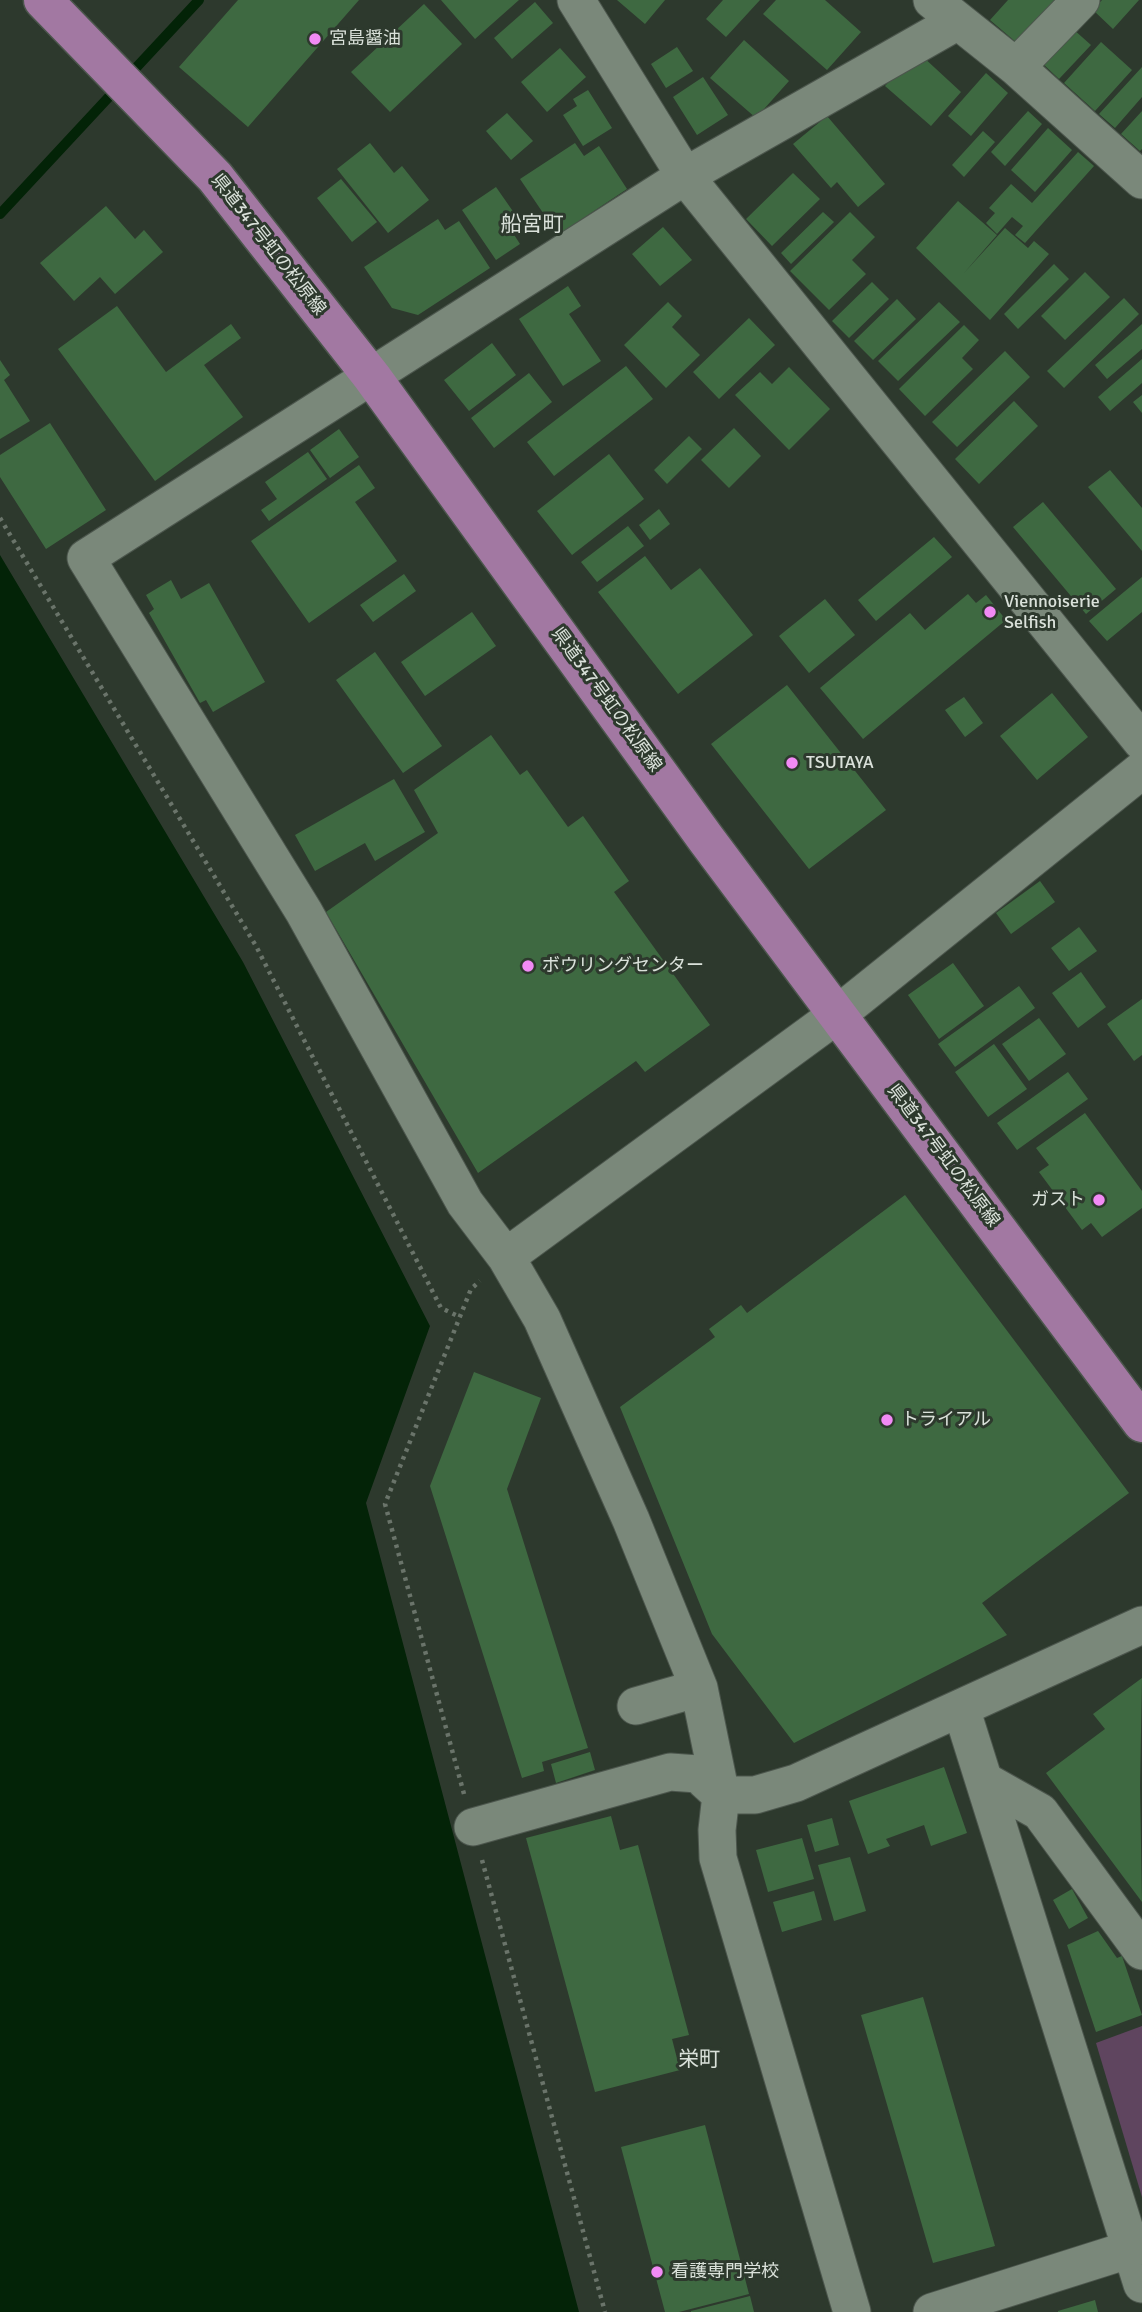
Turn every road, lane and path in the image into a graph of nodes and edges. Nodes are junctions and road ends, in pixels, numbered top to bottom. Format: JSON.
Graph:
{"nodes":[{"id":1,"x":43,"y":0,"type":"edge"},
{"id":2,"x":576,"y":0,"type":"edge"},
{"id":3,"x":1081,"y":0,"type":"edge"},
{"id":4,"x":945,"y":11,"type":"edge"},
{"id":5,"x":1016,"y":67,"type":"junction"},
{"id":6,"x":685,"y":176,"type":"junction"},
{"id":7,"x":1142,"y":180,"type":"edge"},
{"id":8,"x":372,"y":377,"type":"junction"},
{"id":9,"x":0,"y":518,"type":"edge"},
{"id":10,"x":1142,"y":742,"type":"edge"},
{"id":11,"x":1142,"y":770,"type":"edge"},
{"id":12,"x":838,"y":1013,"type":"junction"},
{"id":13,"x":506,"y":1257,"type":"junction"},
{"id":14,"x":460,"y":1317,"type":"junction"},
{"id":15,"x":1142,"y":1423,"type":"edge"},
{"id":16,"x":1142,"y":1625,"type":"edge"},
{"id":17,"x":699,"y":1688,"type":"junction"},
{"id":18,"x":636,"y":1706,"type":"dead end"},
{"id":19,"x":961,"y":1707,"type":"junction"},
{"id":20,"x":985,"y":1781,"type":"junction"},
{"id":21,"x":721,"y":1795,"type":"junction"},
{"id":22,"x":474,"y":1828,"type":"junction"},
{"id":23,"x":1142,"y":1951,"type":"edge"},
{"id":24,"x":1137,"y":2246,"type":"edge"},
{"id":25,"x":1142,"y":2284,"type":"edge"},
{"id":26,"x":1002,"y":2302,"type":"edge"},
{"id":27,"x":605,"y":2312,"type":"edge"},
{"id":28,"x":852,"y":2312,"type":"edge"},
{"id":29,"x":932,"y":2312,"type":"edge"}],
"edges":[{"from":1,"to":8,"type":"main road","name":"県道347号虹の松原線"},
{"from":2,"to":6,"type":"street"},
{"from":3,"to":5,"type":"street"},
{"from":4,"to":5,"type":"street"},
{"from":4,"to":6,"type":"street"},
{"from":5,"to":7,"type":"street"},
{"from":6,"to":8,"type":"street"},
{"from":6,"to":10,"type":"street"},
{"from":8,"to":12,"type":"main road","name":"県道347号虹の松原線"},
{"from":8,"to":13,"type":"street"},
{"from":9,"to":14,"type":"path"},
{"from":11,"to":12,"type":"street"},
{"from":12,"to":13,"type":"street"},
{"from":12,"to":15,"type":"main road","name":"県道347号虹の松原線"},
{"from":13,"to":14,"type":"path"},
{"from":13,"to":17,"type":"street"},
{"from":14,"to":22,"type":"path"},
{"from":16,"to":19,"type":"street"},
{"from":17,"to":18,"type":"street"},
{"from":17,"to":21,"type":"street"},
{"from":19,"to":20,"type":"street"},
{"from":19,"to":21,"type":"street"},
{"from":20,"to":23,"type":"street"},
{"from":20,"to":24,"type":"street"},
{"from":21,"to":22,"type":"street"},
{"from":21,"to":28,"type":"street"},
{"from":22,"to":27,"type":"path"},
{"from":24,"to":25,"type":"street"},
{"from":24,"to":26,"type":"street"},
{"from":26,"to":29,"type":"street"}]}
